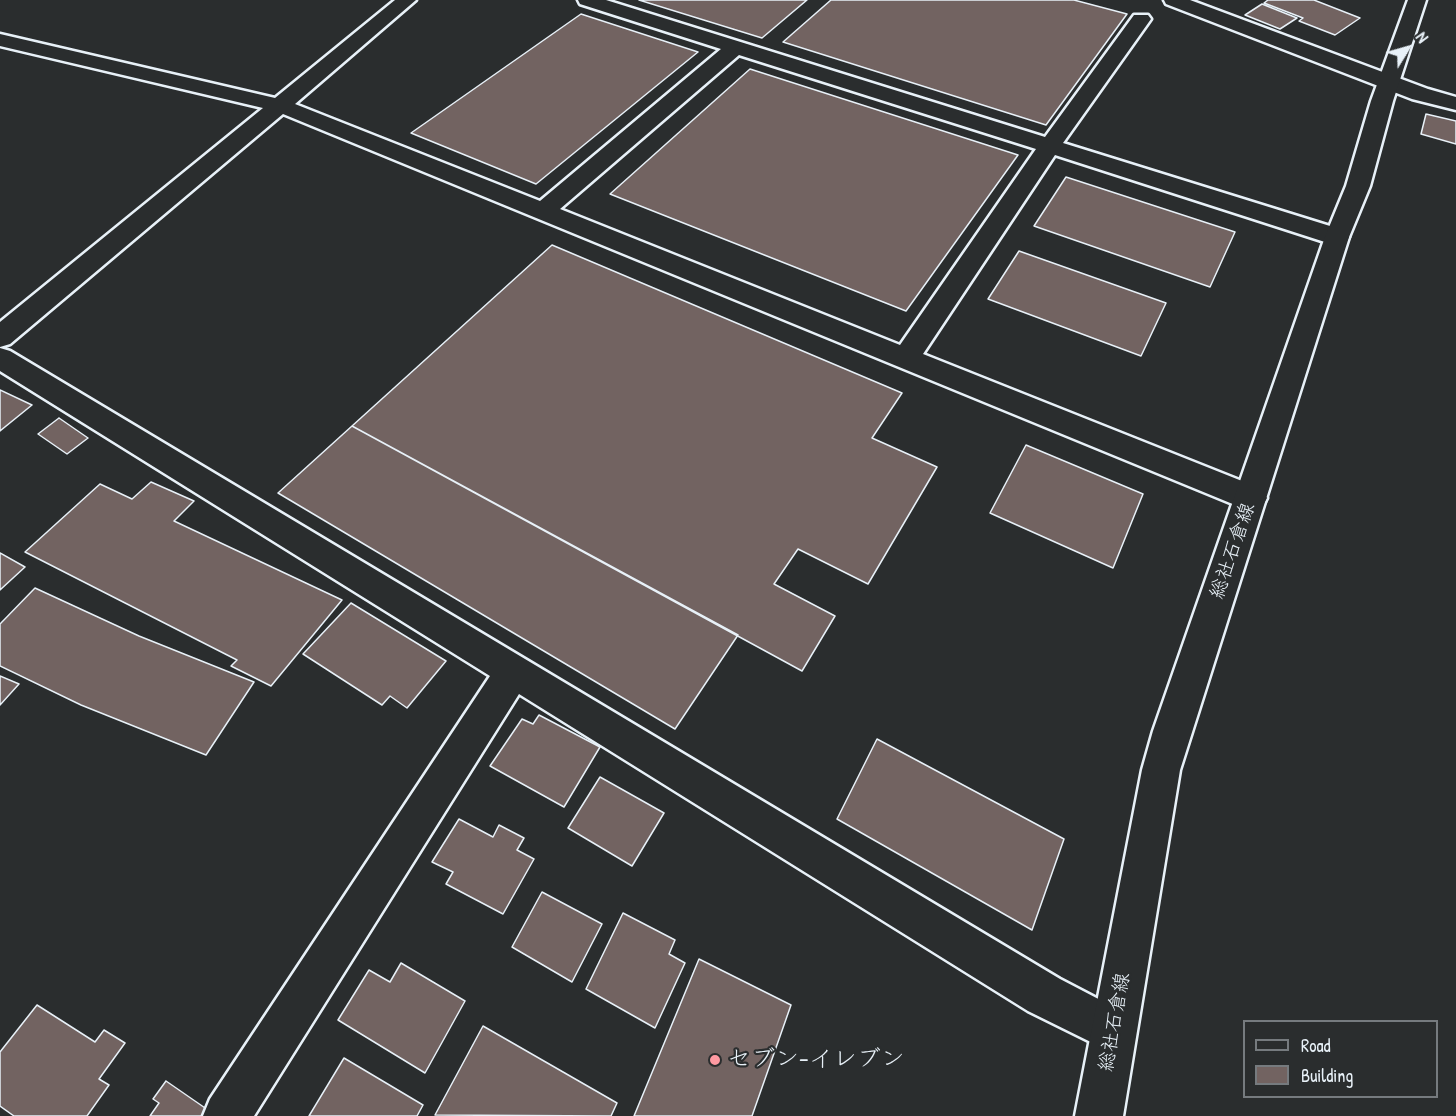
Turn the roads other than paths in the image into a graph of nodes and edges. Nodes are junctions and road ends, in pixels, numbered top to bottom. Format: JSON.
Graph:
{"nodes":[{"id":1,"x":407,"y":0,"type":"edge"},
{"id":2,"x":587,"y":0,"type":"edge"},
{"id":3,"x":1173,"y":0,"type":"edge"},
{"id":4,"x":1416,"y":0,"type":"edge"},
{"id":5,"x":1141,"y":19,"type":"dead end"},
{"id":6,"x":0,"y":40,"type":"edge"},
{"id":7,"x":736,"y":47,"type":"junction"},
{"id":8,"x":1388,"y":82,"type":"junction"},
{"id":9,"x":1456,"y":104,"type":"edge"},
{"id":10,"x":279,"y":105,"type":"junction"},
{"id":11,"x":1050,"y":146,"type":"junction"},
{"id":12,"x":543,"y":211,"type":"junction"},
{"id":13,"x":1337,"y":237,"type":"junction"},
{"id":14,"x":0,"y":338,"type":"edge"},
{"id":15,"x":0,"y":358,"type":"edge"},
{"id":16,"x":906,"y":358,"type":"junction"},
{"id":17,"x":1251,"y":498,"type":"junction"},
{"id":18,"x":514,"y":671,"type":"junction"},
{"id":19,"x":1113,"y":1031,"type":"junction"},
{"id":20,"x":227,"y":1116,"type":"edge"},
{"id":21,"x":1099,"y":1116,"type":"edge"}],
"edges":[{"from":1,"to":10,"type":"street"},
{"from":2,"to":7,"type":"street"},
{"from":3,"to":8,"type":"street"},
{"from":4,"to":8,"type":"street","name":"総社石倉線"},
{"from":5,"to":11,"type":"street"},
{"from":6,"to":10,"type":"street"},
{"from":7,"to":11,"type":"street"},
{"from":7,"to":12,"type":"street"},
{"from":8,"to":9,"type":"street"},
{"from":8,"to":13,"type":"street","name":"総社石倉線"},
{"from":10,"to":12,"type":"street"},
{"from":10,"to":14,"type":"street"},
{"from":11,"to":13,"type":"street"},
{"from":11,"to":16,"type":"street"},
{"from":12,"to":16,"type":"street"},
{"from":13,"to":17,"type":"street","name":"総社石倉線"},
{"from":15,"to":18,"type":"street"},
{"from":16,"to":17,"type":"street"},
{"from":17,"to":19,"type":"street","name":"総社石倉線"},
{"from":18,"to":19,"type":"street"},
{"from":18,"to":20,"type":"street"},
{"from":19,"to":21,"type":"street","name":"総社石倉線"}]}
